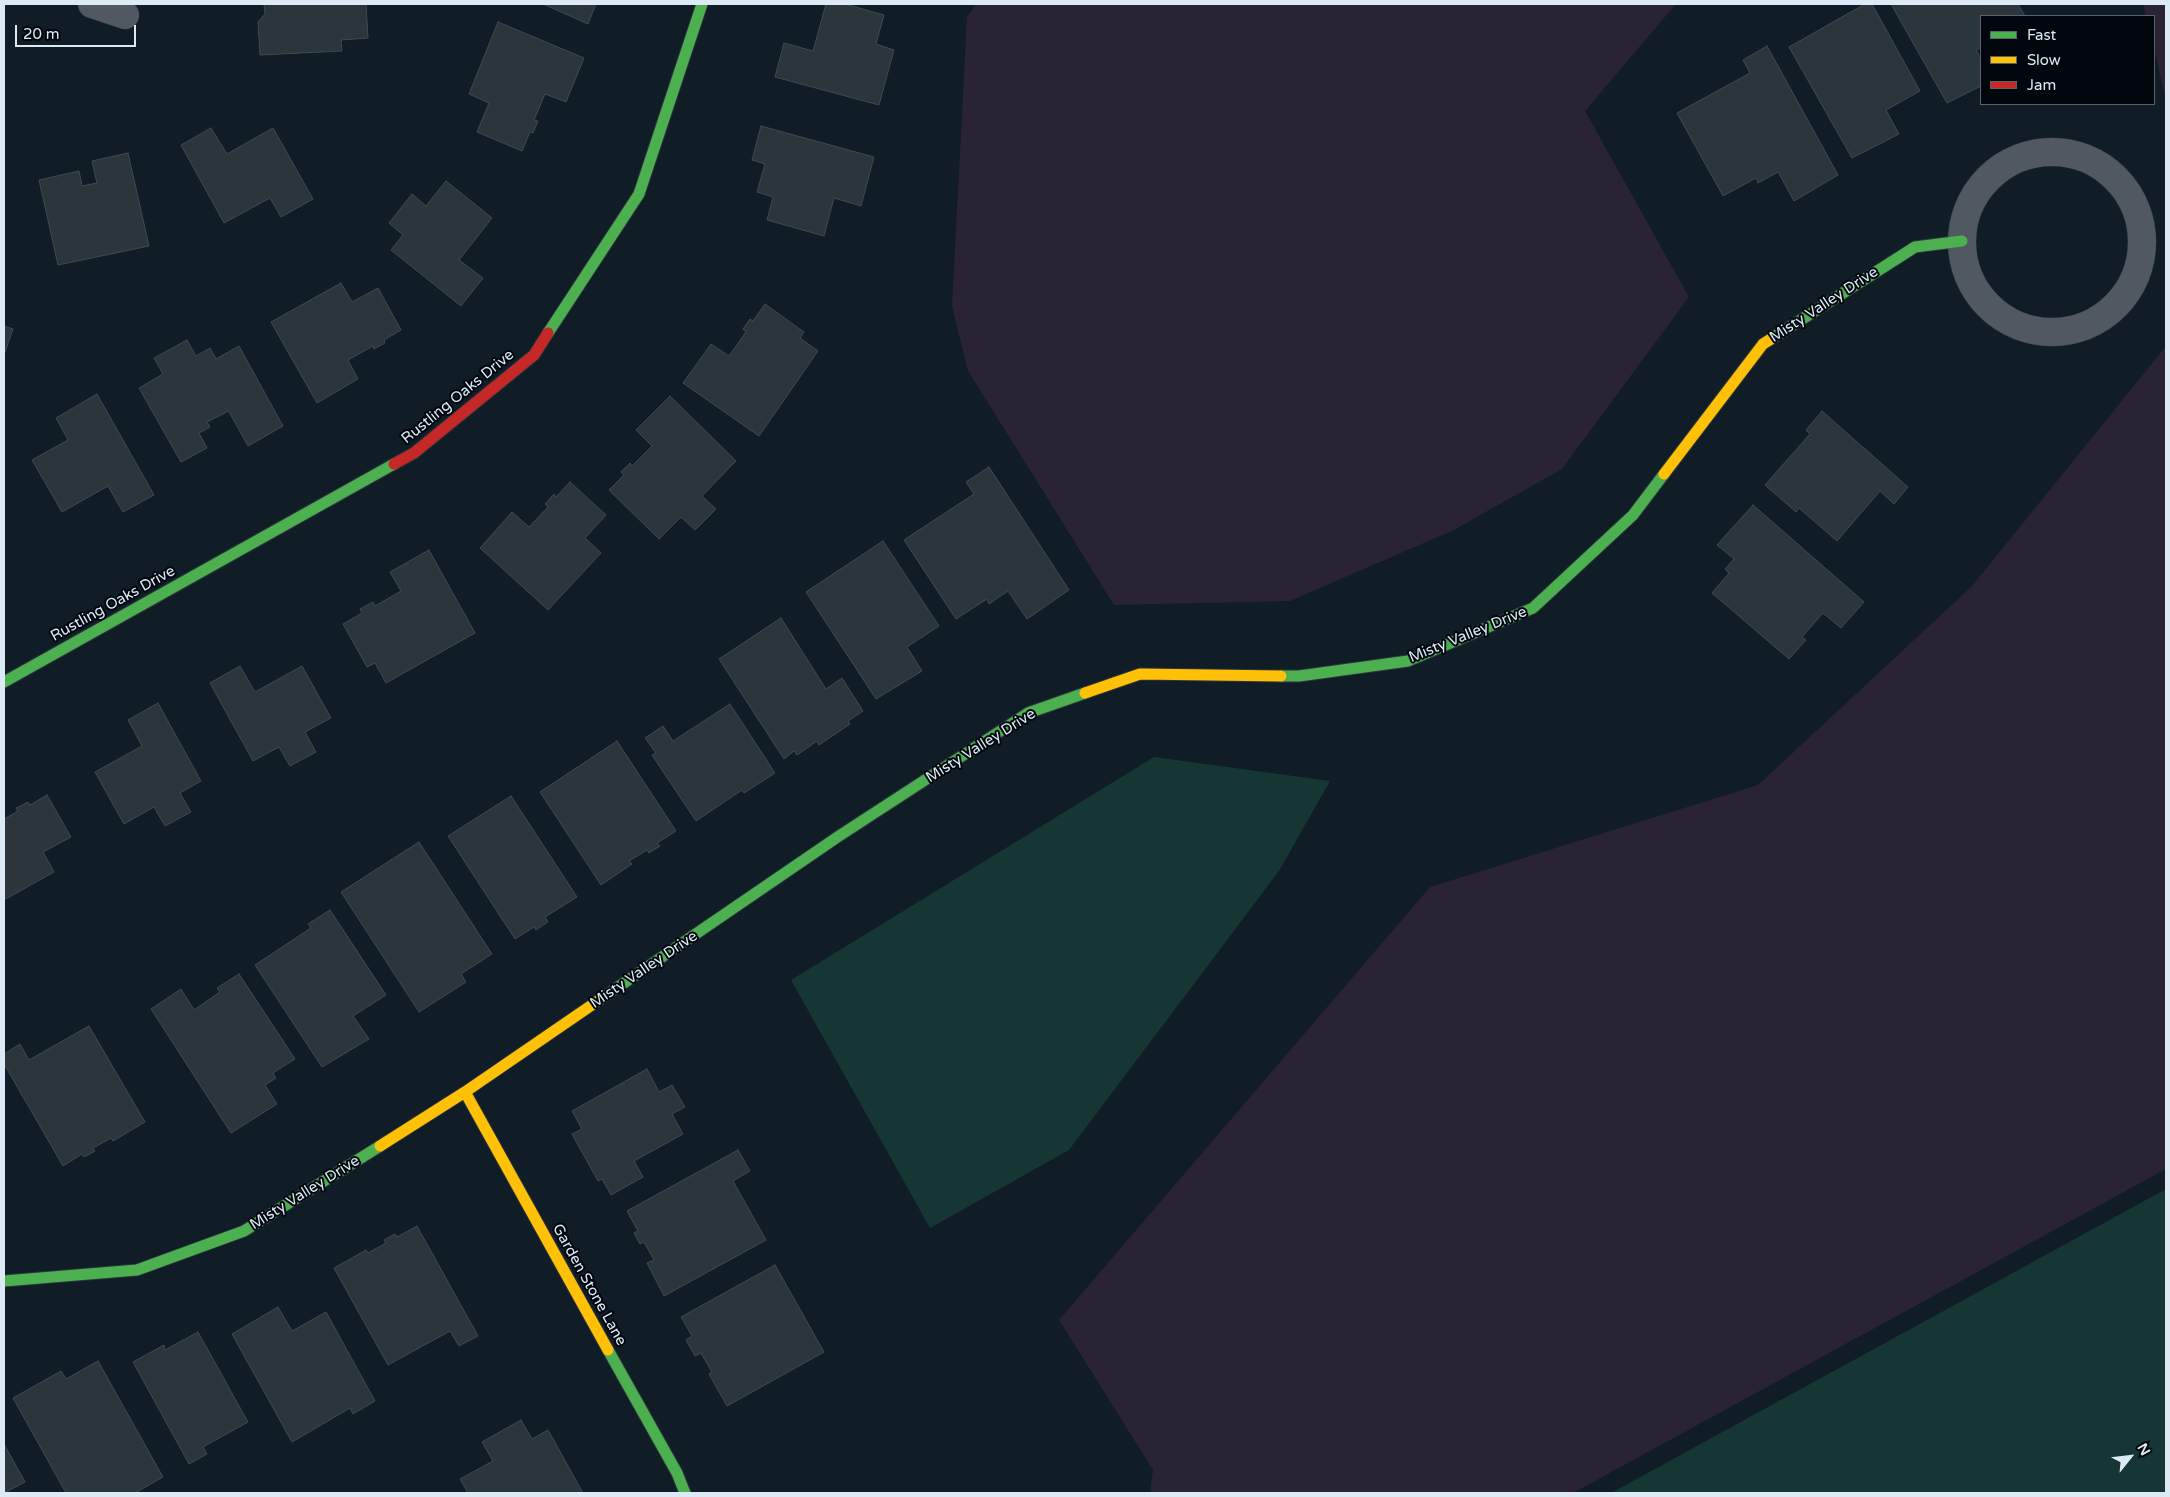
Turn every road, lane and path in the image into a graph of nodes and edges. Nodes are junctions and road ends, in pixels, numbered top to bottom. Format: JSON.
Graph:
{"nodes":[{"id":1,"x":92,"y":4,"type":"edge"},
{"id":2,"x":702,"y":4,"type":"edge"},
{"id":3,"x":125,"y":15,"type":"dead end"},
{"id":4,"x":1962,"y":241,"type":"junction"},
{"id":5,"x":4,"y":682,"type":"edge"},
{"id":6,"x":465,"y":1092,"type":"junction"},
{"id":7,"x":4,"y":1281,"type":"edge"},
{"id":8,"x":685,"y":1493,"type":"edge"}],
"edges":[{"from":1,"to":3,"type":"street"},
{"from":2,"to":5,"type":"street","name":"Rustling Oaks Drive"},
{"from":4,"to":4,"type":"street"},
{"from":4,"to":6,"type":"street","name":"Misty Valley Drive"},
{"from":6,"to":7,"type":"street","name":"Misty Valley Drive"},
{"from":6,"to":8,"type":"street","name":"Garden Stone Lane"}]}
